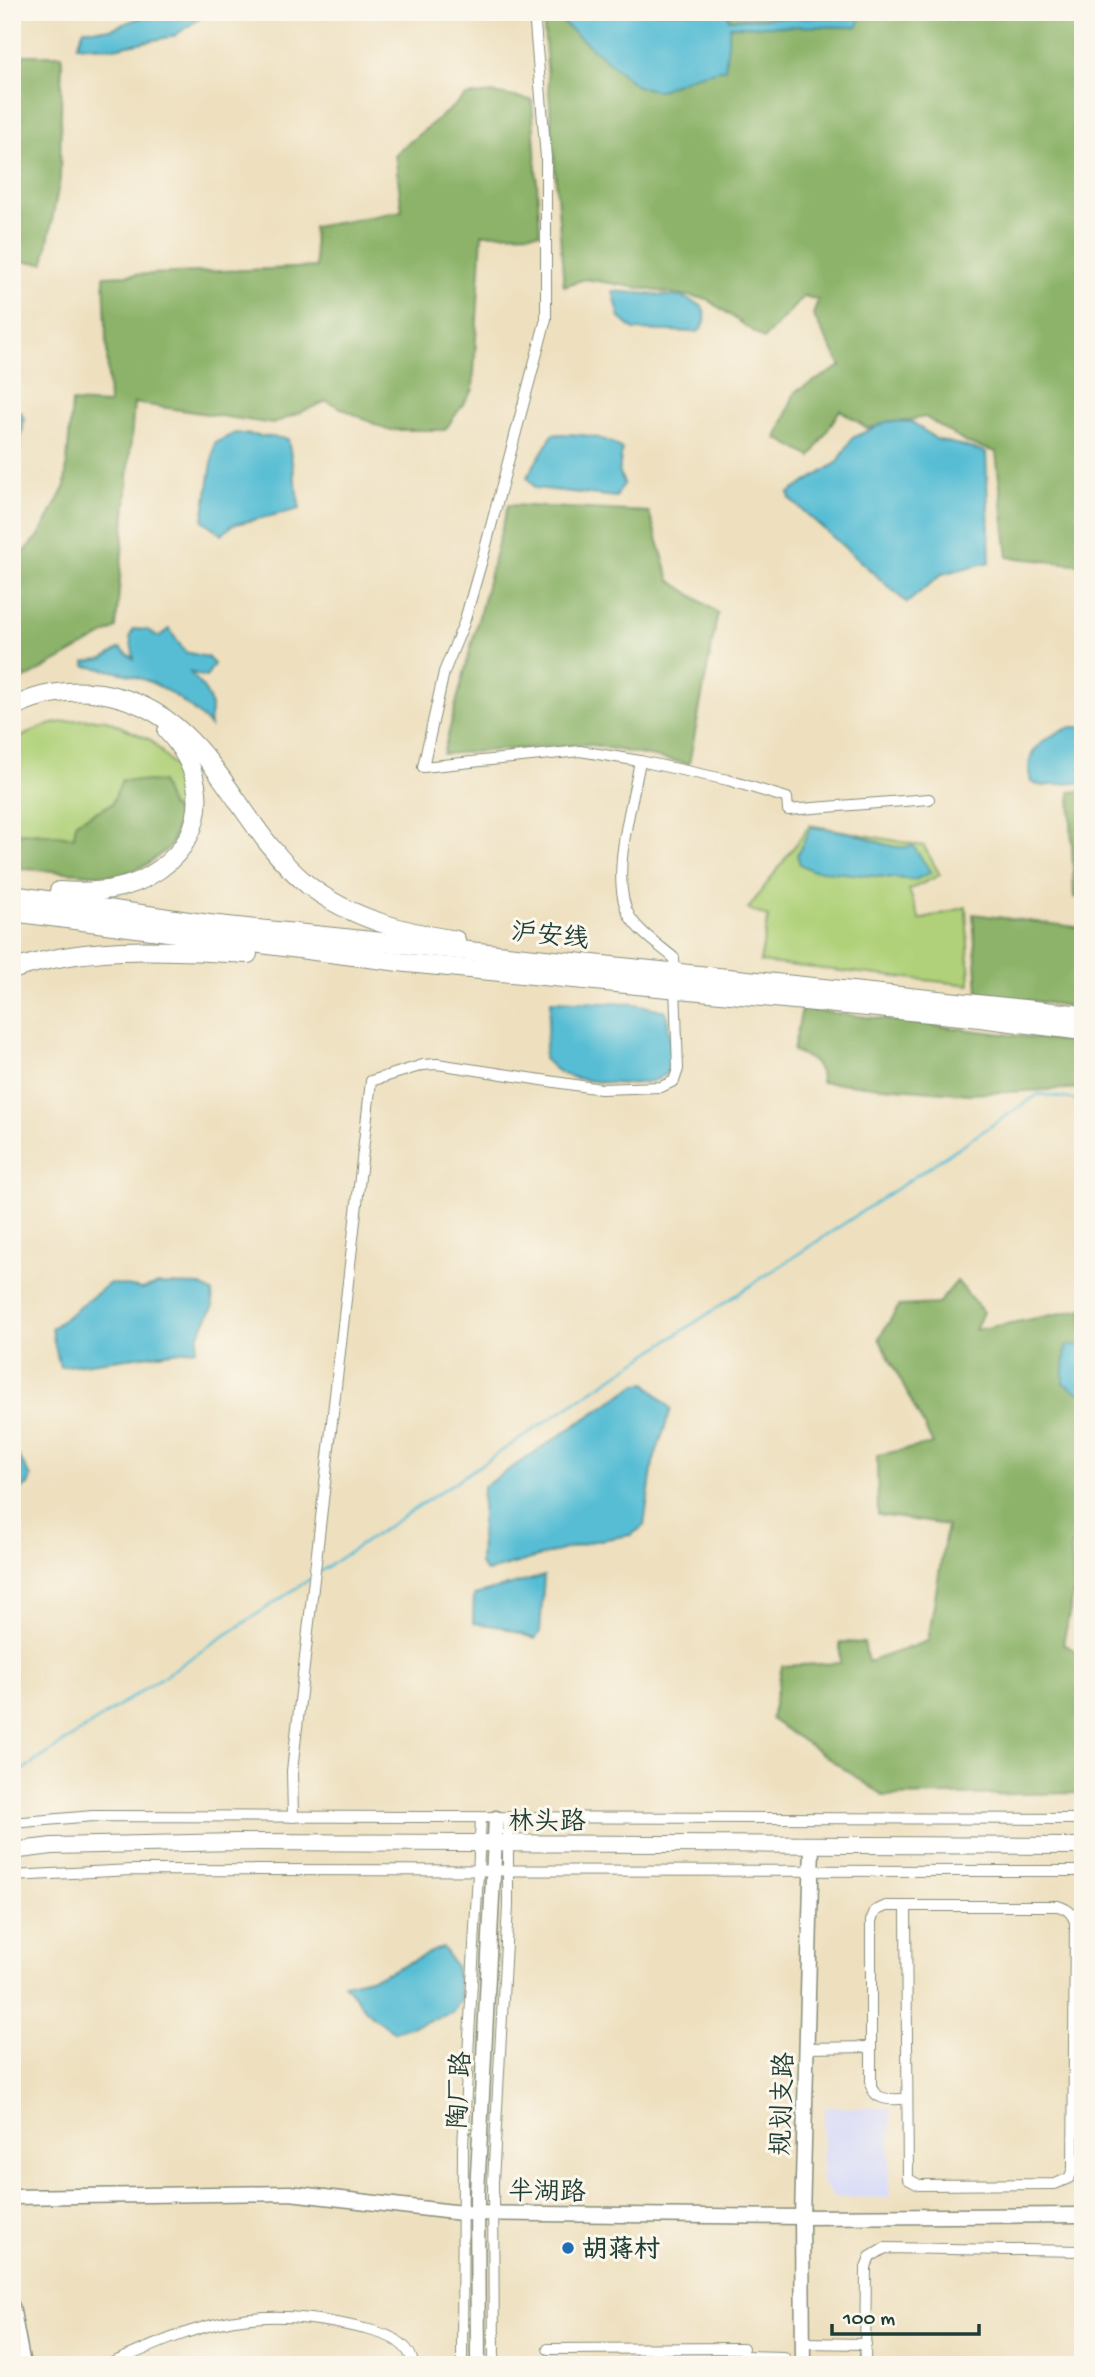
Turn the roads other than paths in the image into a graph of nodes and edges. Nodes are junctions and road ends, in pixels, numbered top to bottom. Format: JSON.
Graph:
{"nodes":[{"id":1,"x":534,"y":12,"type":"edge"},
{"id":2,"x":12,"y":708,"type":"edge"},
{"id":3,"x":12,"y":720,"type":"edge"},
{"id":4,"x":640,"y":761,"type":"junction"},
{"id":5,"x":929,"y":799,"type":"dead end"},
{"id":6,"x":12,"y":888,"type":"edge"},
{"id":7,"x":12,"y":895,"type":"edge"},
{"id":8,"x":12,"y":912,"type":"edge"},
{"id":9,"x":407,"y":963,"type":"junction"},
{"id":10,"x":625,"y":968,"type":"junction"},
{"id":11,"x":12,"y":970,"type":"edge"},
{"id":12,"x":675,"y":981,"type":"junction"},
{"id":13,"x":1083,"y":1014,"type":"edge"},
{"id":14,"x":1083,"y":1031,"type":"edge"},
{"id":15,"x":293,"y":1817,"type":"junction"},
{"id":16,"x":495,"y":1818,"type":"junction"},
{"id":17,"x":1083,"y":1819,"type":"edge"},
{"id":18,"x":12,"y":1824,"type":"edge"},
{"id":19,"x":494,"y":1844,"type":"junction"},
{"id":20,"x":812,"y":1845,"type":"junction"},
{"id":21,"x":1083,"y":1846,"type":"edge"},
{"id":22,"x":12,"y":1851,"type":"edge"},
{"id":23,"x":493,"y":1870,"type":"junction"},
{"id":24,"x":811,"y":1871,"type":"junction"},
{"id":25,"x":1083,"y":1871,"type":"edge"},
{"id":26,"x":12,"y":1876,"type":"edge"},
{"id":27,"x":906,"y":1906,"type":"junction"},
{"id":28,"x":807,"y":2048,"type":"junction"},
{"id":29,"x":871,"y":2048,"type":"junction"},
{"id":30,"x":1079,"y":2061,"type":"edge"},
{"id":31,"x":906,"y":2099,"type":"junction"},
{"id":32,"x":12,"y":2197,"type":"edge"},
{"id":33,"x":470,"y":2213,"type":"junction"},
{"id":34,"x":493,"y":2214,"type":"junction"},
{"id":35,"x":1083,"y":2215,"type":"edge"},
{"id":36,"x":802,"y":2217,"type":"junction"},
{"id":37,"x":1083,"y":2251,"type":"edge"},
{"id":38,"x":12,"y":2306,"type":"edge"},
{"id":39,"x":803,"y":2343,"type":"junction"},
{"id":40,"x":866,"y":2344,"type":"junction"},
{"id":41,"x":548,"y":2349,"type":"dead end"},
{"id":42,"x":784,"y":2357,"type":"dead end"},
{"id":43,"x":548,"y":2364,"type":"edge"},
{"id":44,"x":23,"y":2365,"type":"edge"},
{"id":45,"x":108,"y":2365,"type":"edge"},
{"id":46,"x":413,"y":2365,"type":"edge"},
{"id":47,"x":462,"y":2365,"type":"edge"},
{"id":48,"x":471,"y":2365,"type":"edge"},
{"id":49,"x":478,"y":2365,"type":"edge"},
{"id":50,"x":494,"y":2365,"type":"edge"},
{"id":51,"x":803,"y":2365,"type":"edge"},
{"id":52,"x":865,"y":2365,"type":"edge"}],
"edges":[{"from":1,"to":4,"type":"street"},
{"from":2,"to":10,"type":"highway"},
{"from":3,"to":6,"type":"highway"},
{"from":4,"to":5,"type":"street"},
{"from":4,"to":12,"type":"street"},
{"from":7,"to":10,"type":"highway","name":"沪安线"},
{"from":8,"to":9,"type":"highway","name":"沪安线"},
{"from":9,"to":11,"type":"highway"},
{"from":9,"to":12,"type":"highway","name":"沪安线"},
{"from":10,"to":12,"type":"highway","name":"沪安线"},
{"from":12,"to":13,"type":"highway","name":"沪安线"},
{"from":12,"to":14,"type":"highway","name":"沪安线"},
{"from":12,"to":15,"type":"street"},
{"from":15,"to":16,"type":"street"},
{"from":15,"to":18,"type":"street"},
{"from":16,"to":17,"type":"street"},
{"from":16,"to":19,"type":"street","name":"陶厂路"},
{"from":19,"to":20,"type":"main road","name":"林头路"},
{"from":19,"to":22,"type":"main road","name":"林头路"},
{"from":19,"to":23,"type":"street","name":"陶厂路"},
{"from":20,"to":21,"type":"main road","name":"林头路"},
{"from":20,"to":24,"type":"street","name":"规划支路"},
{"from":23,"to":24,"type":"street"},
{"from":23,"to":26,"type":"street"},
{"from":23,"to":33,"type":"street","name":"陶厂路"},
{"from":23,"to":34,"type":"street"},
{"from":24,"to":25,"type":"street"},
{"from":24,"to":28,"type":"street","name":"规划支路"},
{"from":27,"to":29,"type":"street"},
{"from":27,"to":30,"type":"street"},
{"from":27,"to":31,"type":"street"},
{"from":28,"to":29,"type":"street"},
{"from":28,"to":36,"type":"street","name":"规划支路"},
{"from":29,"to":31,"type":"street"},
{"from":30,"to":31,"type":"street"},
{"from":32,"to":33,"type":"street","name":"半湖路"},
{"from":33,"to":34,"type":"street","name":"半湖路"},
{"from":33,"to":47,"type":"street"},
{"from":33,"to":49,"type":"street","name":"陶厂路"},
{"from":34,"to":36,"type":"street","name":"半湖路"},
{"from":34,"to":50,"type":"street"},
{"from":35,"to":36,"type":"street","name":"半湖路"},
{"from":36,"to":39,"type":"street","name":"规划支路"},
{"from":37,"to":40,"type":"street"},
{"from":38,"to":44,"type":"street"},
{"from":39,"to":40,"type":"street"},
{"from":39,"to":51,"type":"street","name":"规划支路"},
{"from":40,"to":52,"type":"street"},
{"from":41,"to":42,"type":"street"},
{"from":43,"to":49,"type":"street"},
{"from":45,"to":46,"type":"street"},
{"from":48,"to":49,"type":"street"}]}
